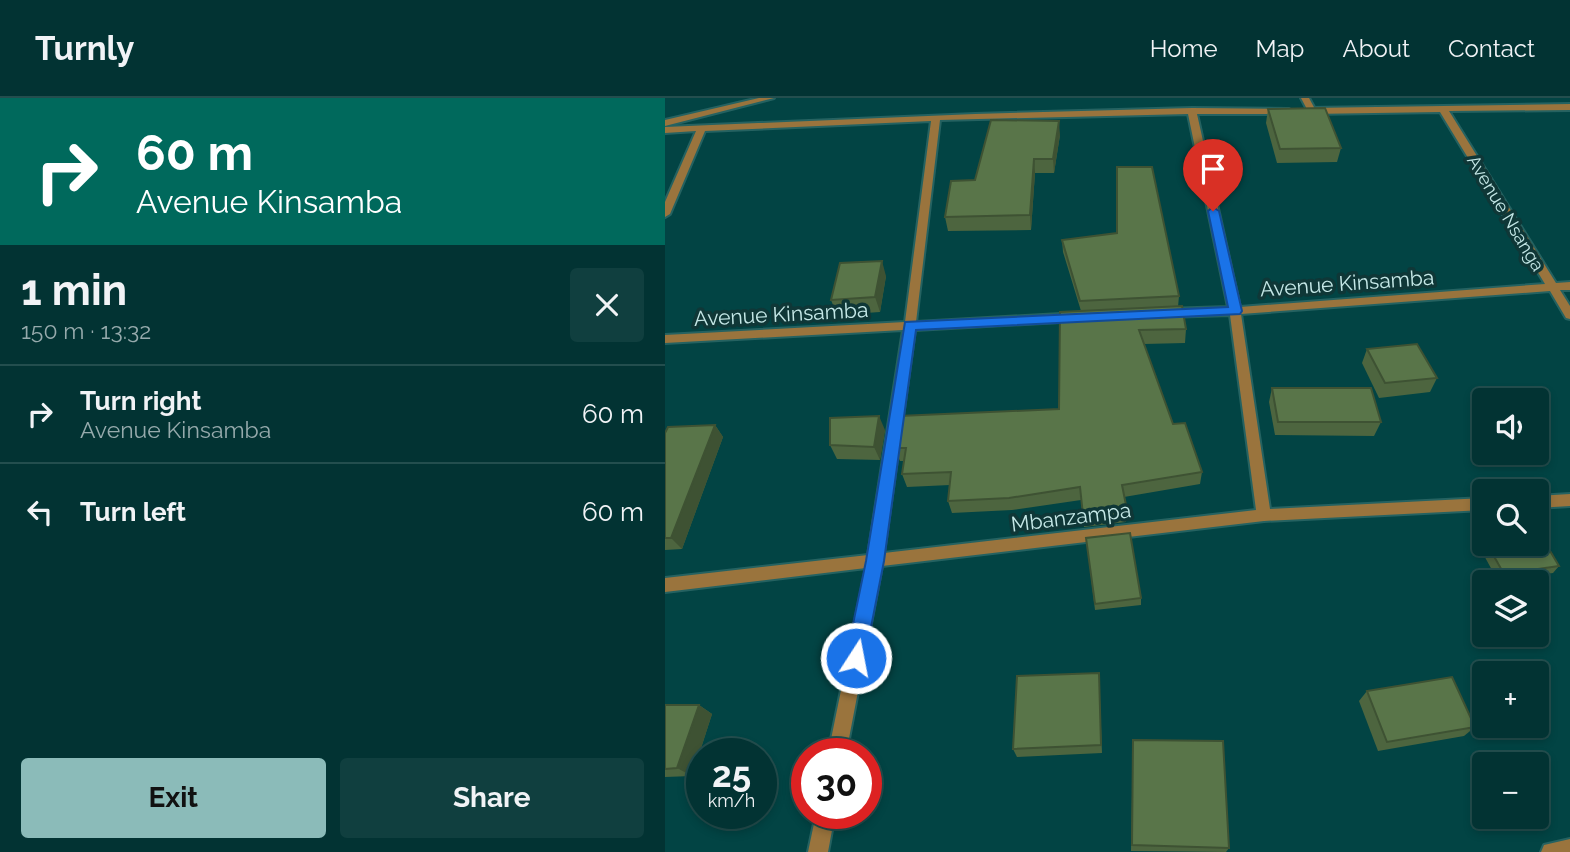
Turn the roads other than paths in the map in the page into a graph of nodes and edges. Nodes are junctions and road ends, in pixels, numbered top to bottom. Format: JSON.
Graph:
{"nodes":[{"id":1,"x":770,"y":98,"type":"edge"},
{"id":2,"x":1305,"y":98,"type":"edge"},
{"id":3,"x":1570,"y":107,"type":"edge"},
{"id":4,"x":1443,"y":110,"type":"junction"},
{"id":5,"x":1192,"y":111,"type":"junction"},
{"id":6,"x":1312,"y":111,"type":"junction"},
{"id":7,"x":936,"y":118,"type":"junction"},
{"id":8,"x":665,"y":123,"type":"edge"},
{"id":9,"x":702,"y":128,"type":"junction"},
{"id":10,"x":665,"y":130,"type":"edge"},
{"id":11,"x":665,"y":215,"type":"edge"},
{"id":12,"x":1551,"y":286,"type":"junction"},
{"id":13,"x":1570,"y":286,"type":"edge"},
{"id":14,"x":1235,"y":311,"type":"junction"},
{"id":15,"x":1156,"y":313,"type":"edge"},
{"id":16,"x":1570,"y":315,"type":"edge"},
{"id":17,"x":1090,"y":316,"type":"edge"},
{"id":18,"x":910,"y":326,"type":"junction"},
{"id":19,"x":665,"y":340,"type":"edge"},
{"id":20,"x":1570,"y":500,"type":"edge"},
{"id":21,"x":1549,"y":501,"type":"edge"},
{"id":22,"x":1472,"y":505,"type":"edge"},
{"id":23,"x":1264,"y":515,"type":"junction"},
{"id":24,"x":875,"y":561,"type":"junction"},
{"id":25,"x":665,"y":585,"type":"edge"},
{"id":26,"x":840,"y":738,"type":"edge"},
{"id":27,"x":822,"y":829,"type":"edge"},
{"id":28,"x":1570,"y":849,"type":"edge"},
{"id":29,"x":818,"y":852,"type":"edge"},
{"id":30,"x":1551,"y":852,"type":"edge"}],
"edges":[{"from":1,"to":8,"type":"street"},
{"from":2,"to":6,"type":"street"},
{"from":3,"to":4,"type":"street"},
{"from":4,"to":6,"type":"street"},
{"from":4,"to":12,"type":"street","name":"Avenue Nsanga"},
{"from":5,"to":6,"type":"street"},
{"from":5,"to":7,"type":"street"},
{"from":5,"to":14,"type":"street"},
{"from":7,"to":9,"type":"street"},
{"from":7,"to":18,"type":"street"},
{"from":9,"to":10,"type":"street"},
{"from":9,"to":11,"type":"street"},
{"from":12,"to":13,"type":"street","name":"Avenue Kinsamba"},
{"from":12,"to":14,"type":"street","name":"Avenue Kinsamba"},
{"from":12,"to":16,"type":"street","name":"Avenue Nsanga"},
{"from":14,"to":15,"type":"street","name":"Avenue Kinsamba"},
{"from":14,"to":23,"type":"street"},
{"from":17,"to":18,"type":"street","name":"Avenue Kinsamba"},
{"from":18,"to":19,"type":"street","name":"Avenue Kinsamba"},
{"from":18,"to":24,"type":"street"},
{"from":20,"to":21,"type":"street"},
{"from":22,"to":23,"type":"street","name":"Mbanzampa"},
{"from":23,"to":24,"type":"street","name":"Mbanzampa"},
{"from":24,"to":25,"type":"street","name":"Mbanzampa"},
{"from":24,"to":26,"type":"street"},
{"from":27,"to":29,"type":"street"},
{"from":28,"to":30,"type":"street"}]}
